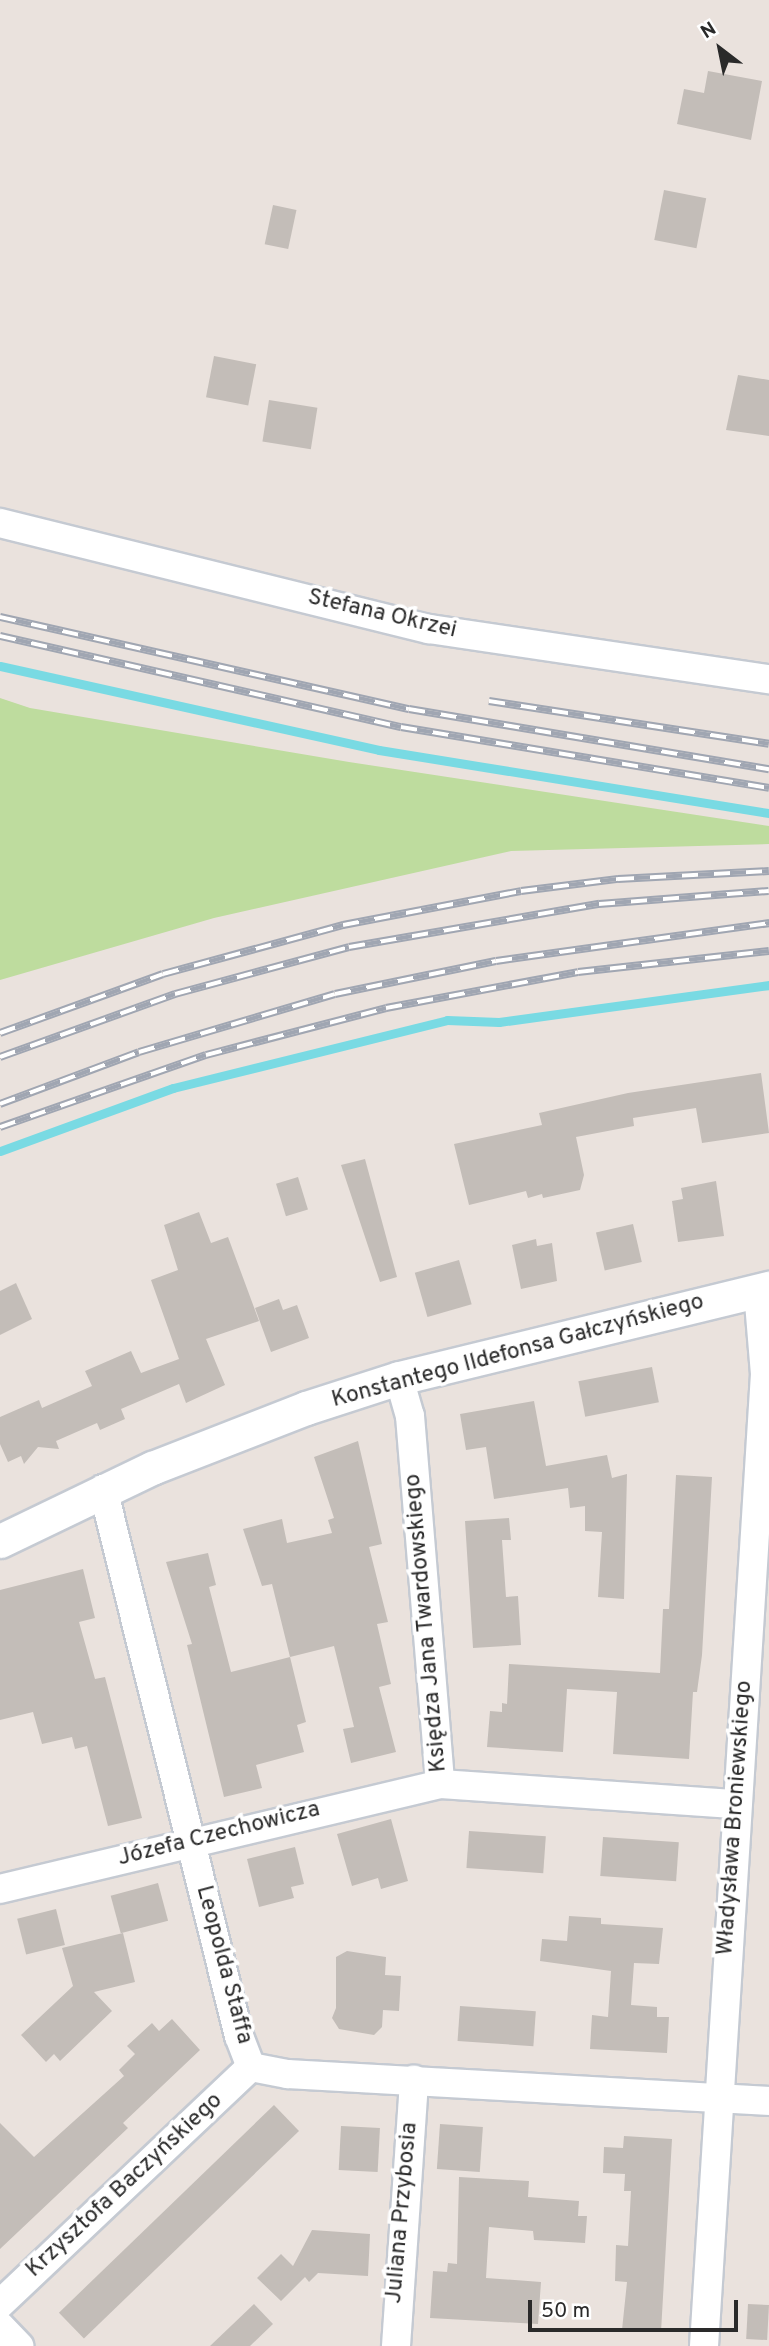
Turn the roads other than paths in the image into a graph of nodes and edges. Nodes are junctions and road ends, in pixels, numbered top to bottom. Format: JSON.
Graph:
{"nodes":[{"id":1,"x":0,"y":523,"type":"edge"},
{"id":2,"x":769,"y":679,"type":"edge"},
{"id":3,"x":764,"y":1289,"type":"edge"},
{"id":4,"x":399,"y":1378,"type":"junction"},
{"id":5,"x":103,"y":1489,"type":"junction"},
{"id":6,"x":0,"y":1541,"type":"edge"},
{"id":7,"x":440,"y":1784,"type":"junction"},
{"id":8,"x":737,"y":1804,"type":"junction"},
{"id":9,"x":191,"y":1841,"type":"junction"},
{"id":10,"x":0,"y":1889,"type":"edge"},
{"id":11,"x":251,"y":2067,"type":"junction"},
{"id":12,"x":414,"y":2080,"type":"junction"},
{"id":13,"x":719,"y":2098,"type":"junction"},
{"id":14,"x":769,"y":2101,"type":"edge"},
{"id":15,"x":0,"y":2304,"type":"edge"},
{"id":16,"x":0,"y":2326,"type":"edge"},
{"id":17,"x":19,"y":2346,"type":"edge"},
{"id":18,"x":396,"y":2346,"type":"edge"},
{"id":19,"x":704,"y":2346,"type":"edge"}],
"edges":[{"from":1,"to":2,"type":"street","name":"Stefana Okrzei"},
{"from":3,"to":4,"type":"street","name":"Konstantego Ildefonsa Gałczyńskiego"},
{"from":3,"to":8,"type":"street","name":"Władysława Broniewskiego"},
{"from":4,"to":5,"type":"street","name":"Konstantego Ildefonsa Gałczyńskiego"},
{"from":4,"to":7,"type":"street","name":"Księdza Jana Twardowskiego"},
{"from":5,"to":6,"type":"street","name":"Konstantego Ildefonsa Gałczyńskiego"},
{"from":5,"to":9,"type":"street","name":"Leopolda Staffa"},
{"from":7,"to":8,"type":"street","name":"Księdza Jana Twardowskiego"},
{"from":7,"to":9,"type":"street","name":"Józefa Czechowicza"},
{"from":8,"to":13,"type":"street","name":"Władysława Broniewskiego"},
{"from":9,"to":10,"type":"street","name":"Józefa Czechowicza"},
{"from":9,"to":11,"type":"street","name":"Leopolda Staffa"},
{"from":11,"to":12,"type":"street","name":"Leopolda Staffa"},
{"from":11,"to":15,"type":"street","name":"Krzysztofa Baczyńskiego"},
{"from":12,"to":13,"type":"street","name":"Leopolda Staffa"},
{"from":12,"to":18,"type":"street","name":"Juliana Przybosia"},
{"from":13,"to":14,"type":"street","name":"Leopolda Staffa"},
{"from":13,"to":19,"type":"street","name":"Władysława Broniewskiego"},
{"from":16,"to":17,"type":"street"}]}
